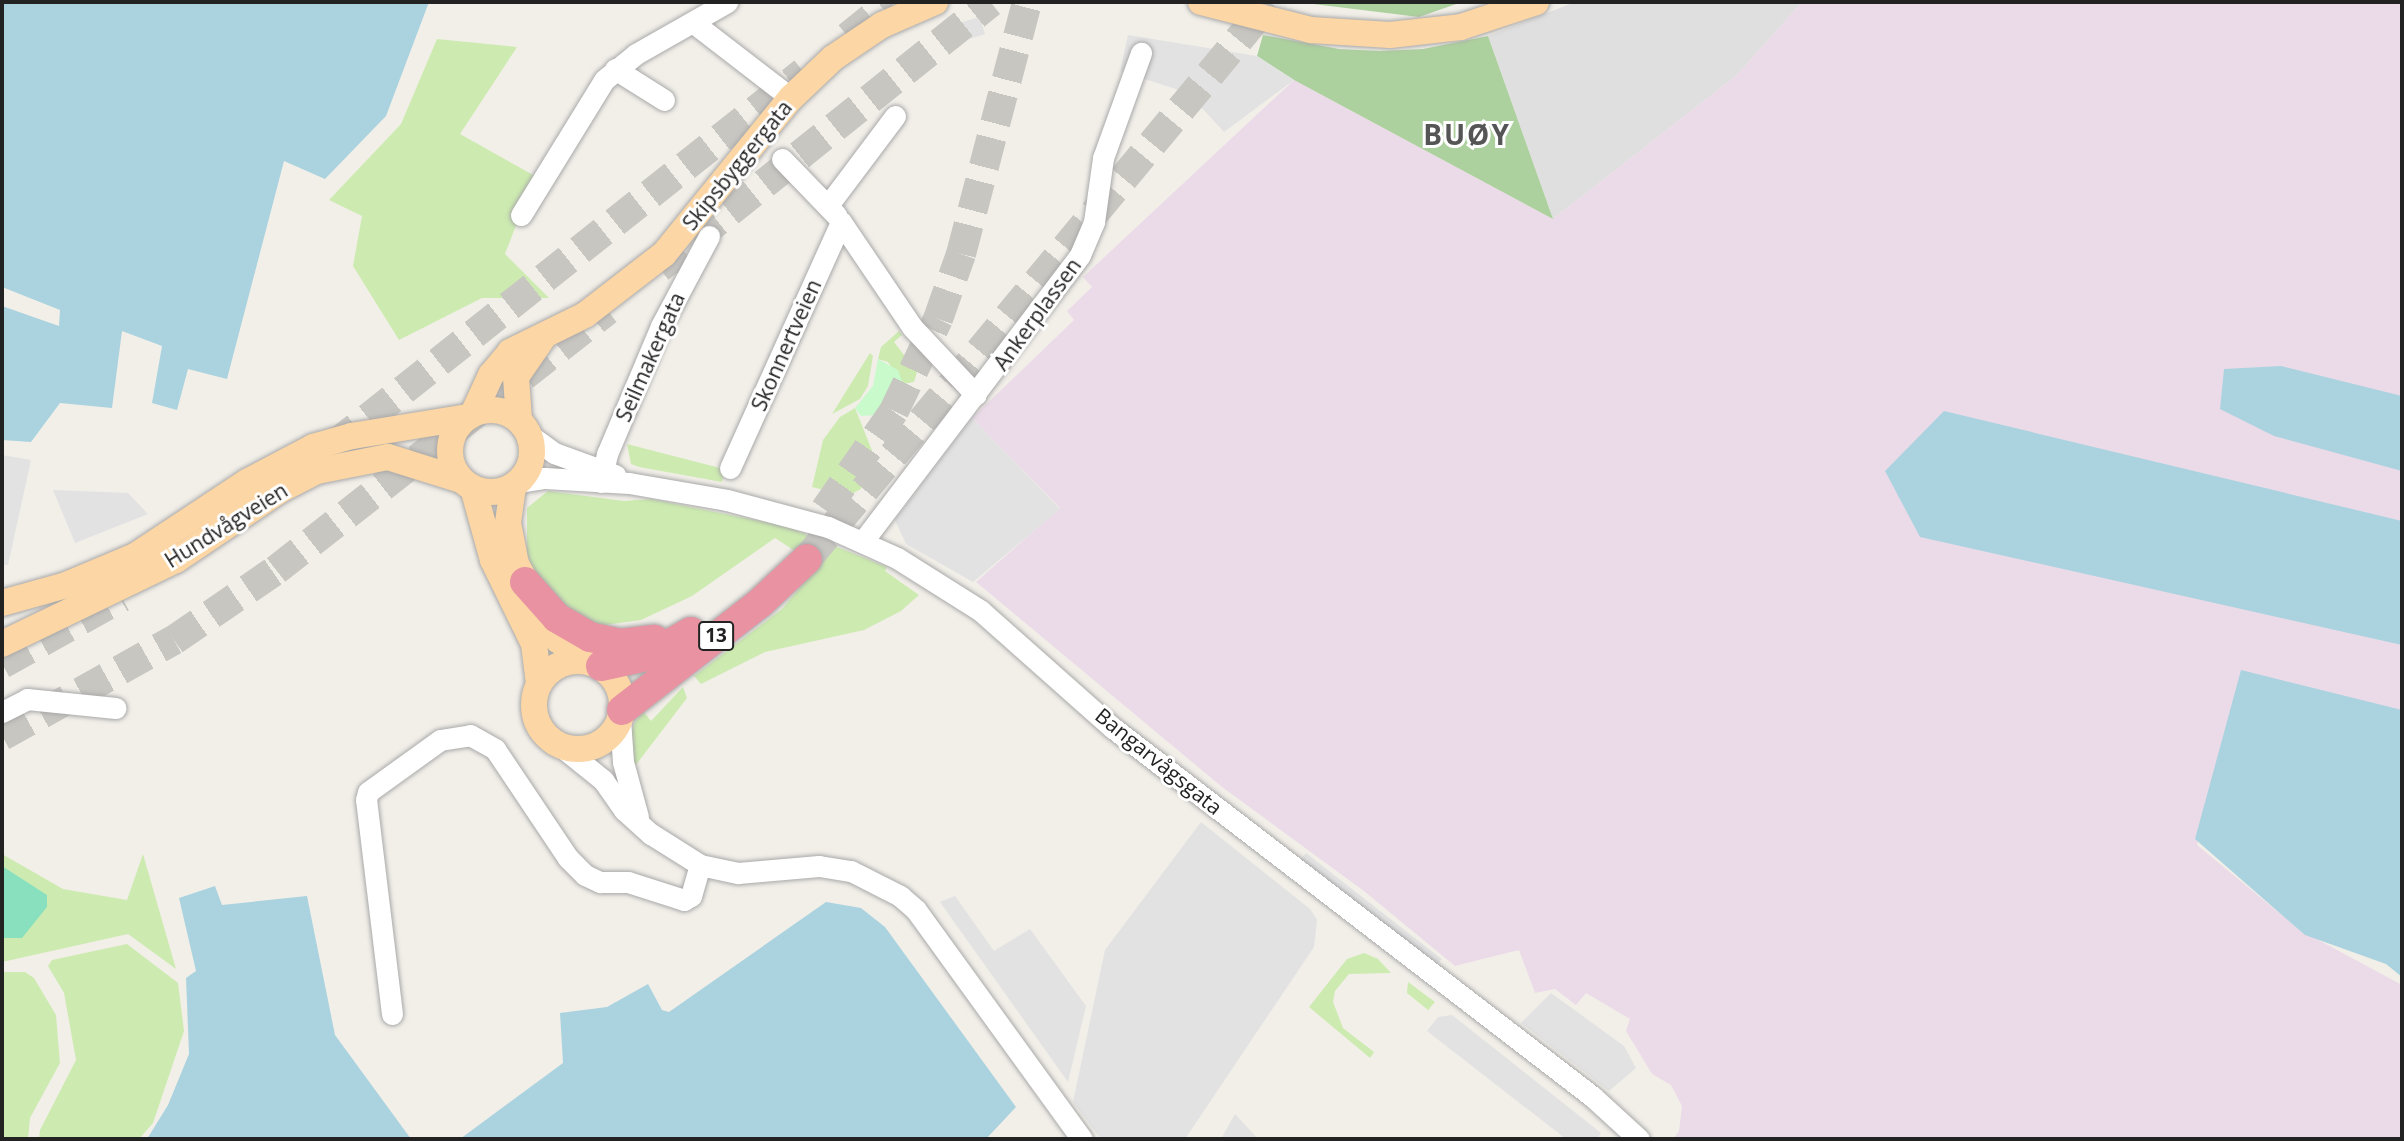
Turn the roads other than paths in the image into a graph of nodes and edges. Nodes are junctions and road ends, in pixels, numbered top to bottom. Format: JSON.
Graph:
{"nodes":[{"id":1,"x":727,"y":2,"type":"edge"},
{"id":2,"x":935,"y":2,"type":"edge"},
{"id":3,"x":1201,"y":2,"type":"edge"},
{"id":4,"x":1536,"y":2,"type":"edge"},
{"id":5,"x":695,"y":24,"type":"junction"},
{"id":6,"x":1142,"y":52,"type":"dead end"},
{"id":7,"x":615,"y":69,"type":"junction"},
{"id":8,"x":791,"y":97,"type":"junction"},
{"id":9,"x":664,"y":100,"type":"dead end"},
{"id":10,"x":895,"y":117,"type":"dead end"},
{"id":11,"x":782,"y":159,"type":"dead end"},
{"id":12,"x":829,"y":204,"type":"junction"},
{"id":13,"x":521,"y":215,"type":"dead end"},
{"id":14,"x":841,"y":222,"type":"junction"},
{"id":15,"x":709,"y":236,"type":"dead end"},
{"id":16,"x":544,"y":337,"type":"junction"},
{"id":17,"x":976,"y":394,"type":"junction"},
{"id":18,"x":470,"y":415,"type":"junction"},
{"id":19,"x":524,"y":427,"type":"junction"},
{"id":20,"x":730,"y":468,"type":"dead end"},
{"id":21,"x":602,"y":476,"type":"junction"},
{"id":22,"x":467,"y":484,"type":"junction"},
{"id":23,"x":516,"y":484,"type":"junction"},
{"id":24,"x":863,"y":541,"type":"junction"},
{"id":25,"x":525,"y":582,"type":"junction"},
{"id":26,"x":2,"y":603,"type":"edge"},
{"id":27,"x":699,"y":626,"type":"junction"},
{"id":28,"x":2,"y":644,"type":"edge"},
{"id":29,"x":594,"y":664,"type":"junction"},
{"id":30,"x":539,"y":684,"type":"junction"},
{"id":31,"x":116,"y":708,"type":"dead end"},
{"id":32,"x":2,"y":712,"type":"edge"},
{"id":33,"x":621,"y":715,"type":"junction"},
{"id":34,"x":562,"y":747,"type":"junction"},
{"id":35,"x":638,"y":817,"type":"junction"},
{"id":36,"x":700,"y":865,"type":"junction"},
{"id":37,"x":392,"y":1014,"type":"dead end"},
{"id":38,"x":1082,"y":1139,"type":"edge"},
{"id":39,"x":1639,"y":1139,"type":"edge"}],
"edges":[{"from":1,"to":5,"type":"street"},
{"from":2,"to":8,"type":"main road","name":"Skipsbyggergata"},
{"from":3,"to":4,"type":"main road"},
{"from":5,"to":7,"type":"street"},
{"from":5,"to":8,"type":"street"},
{"from":6,"to":17,"type":"street","name":"Ankerplassen"},
{"from":7,"to":9,"type":"street"},
{"from":7,"to":13,"type":"street"},
{"from":8,"to":16,"type":"main road","name":"Skipsbyggergata"},
{"from":10,"to":12,"type":"street"},
{"from":11,"to":12,"type":"street"},
{"from":12,"to":14,"type":"street"},
{"from":14,"to":17,"type":"street"},
{"from":14,"to":20,"type":"street","name":"Skonnertveien"},
{"from":15,"to":21,"type":"street","name":"Seilmakergata"},
{"from":16,"to":18,"type":"main road","name":"Skipsbyggergata"},
{"from":16,"to":19,"type":"main road","name":"Skipsbyggergata"},
{"from":17,"to":24,"type":"street","name":"Ankerplassen"},
{"from":18,"to":19,"type":"main road"},
{"from":18,"to":22,"type":"main road"},
{"from":18,"to":26,"type":"main road","name":"Hundvågveien"},
{"from":19,"to":21,"type":"street","name":"Bangarvågsgata"},
{"from":19,"to":23,"type":"main road"},
{"from":21,"to":23,"type":"street","name":"Bangarvågsgata"},
{"from":21,"to":24,"type":"street","name":"Bangarvågsgata"},
{"from":22,"to":23,"type":"main road"},
{"from":22,"to":28,"type":"main road","name":"Hundvågveien"},
{"from":22,"to":30,"type":"main road"},
{"from":23,"to":25,"type":"main road"},
{"from":24,"to":39,"type":"street","name":"Bangarvågsgata"},
{"from":25,"to":27,"type":"highway","number":"13"},
{"from":25,"to":29,"type":"main road"},
{"from":27,"to":29,"type":"highway","number":"13"},
{"from":27,"to":33,"type":"highway","number":"13"},
{"from":29,"to":30,"type":"main road"},
{"from":29,"to":33,"type":"main road"},
{"from":30,"to":34,"type":"main road"},
{"from":31,"to":32,"type":"street"},
{"from":33,"to":34,"type":"main road"},
{"from":33,"to":35,"type":"street"},
{"from":34,"to":35,"type":"street"},
{"from":35,"to":36,"type":"street"},
{"from":36,"to":37,"type":"street"},
{"from":36,"to":38,"type":"street"}]}
